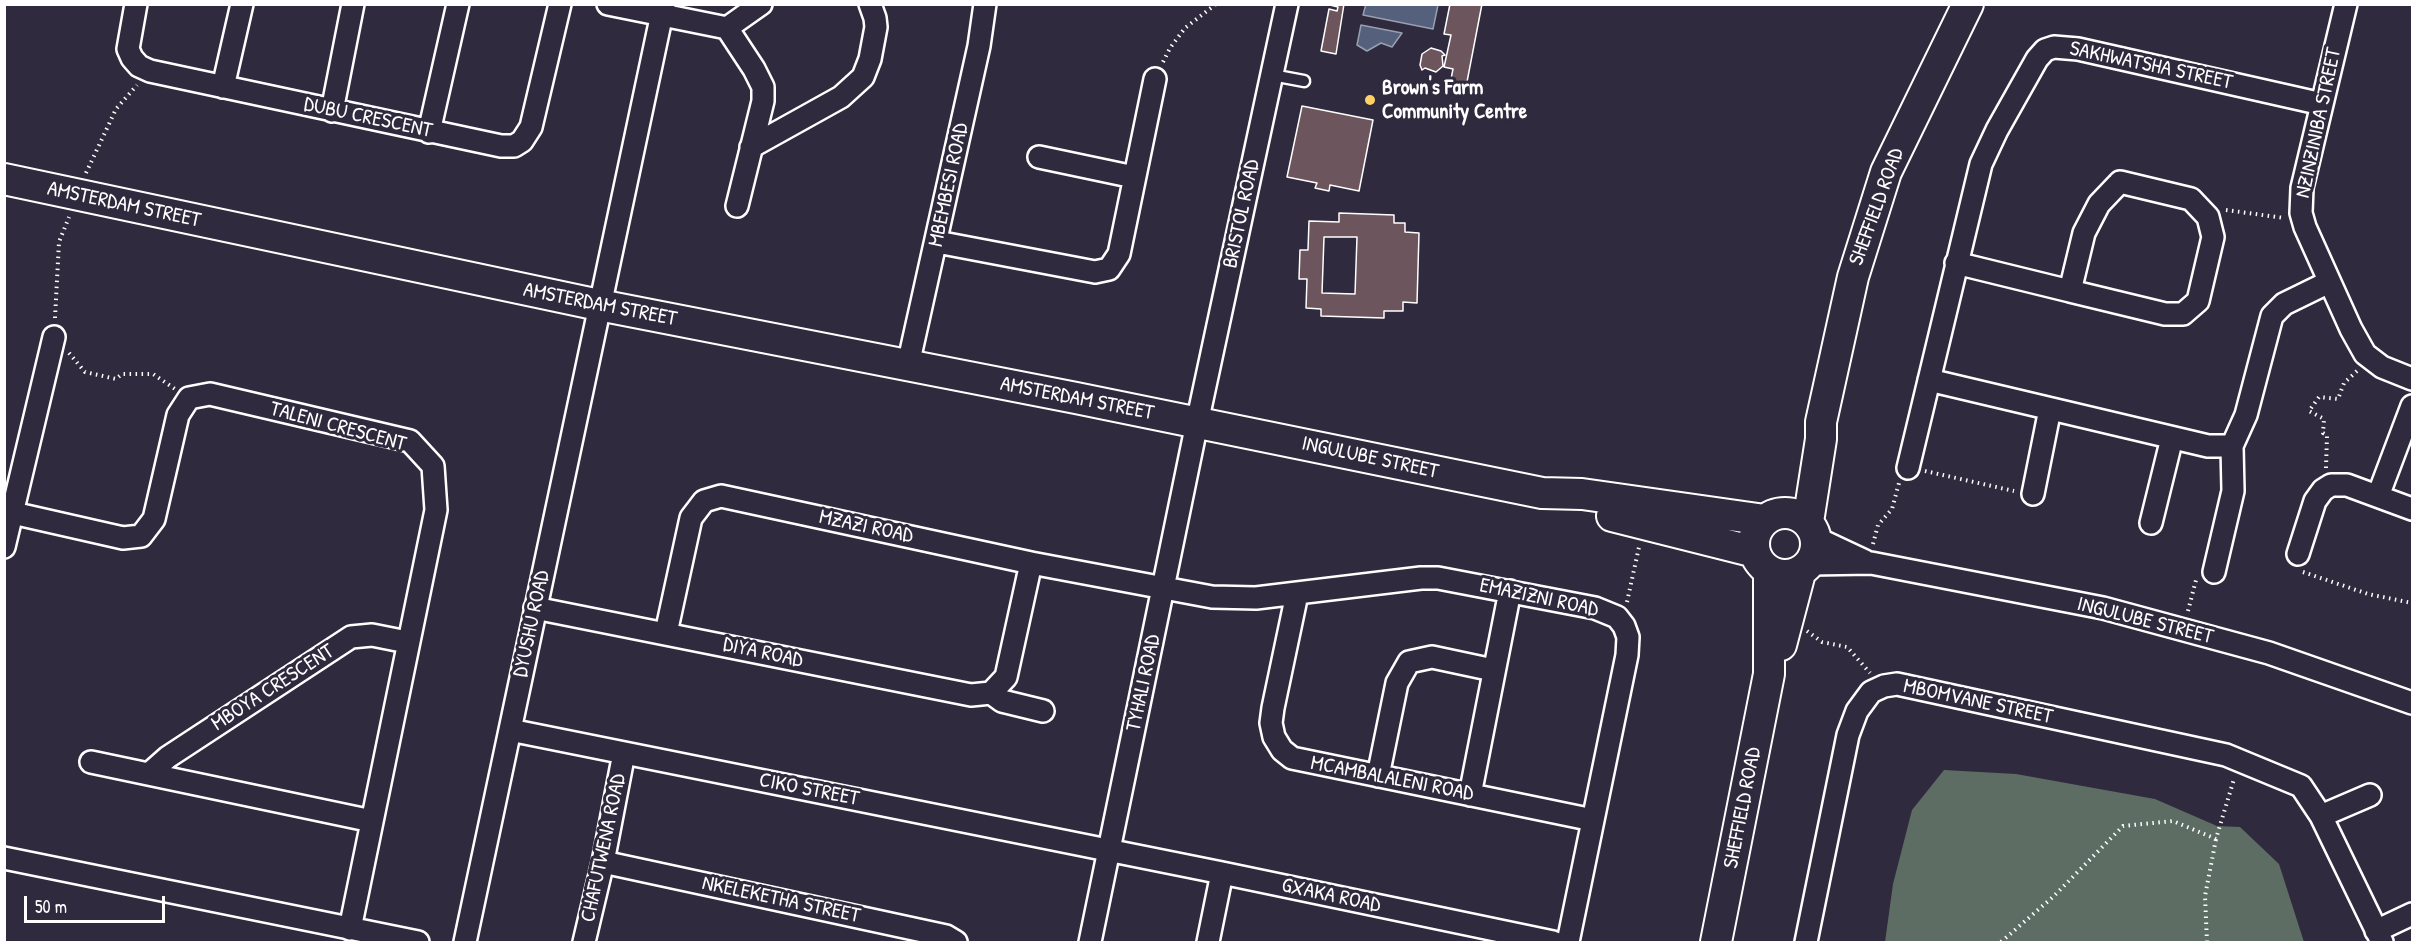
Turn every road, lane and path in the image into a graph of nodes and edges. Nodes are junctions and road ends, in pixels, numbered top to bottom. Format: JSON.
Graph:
{"nodes":[{"id":1,"x":136,"y":4,"type":"edge"},
{"id":2,"x":242,"y":4,"type":"edge"},
{"id":3,"x":353,"y":4,"type":"edge"},
{"id":4,"x":458,"y":4,"type":"edge"},
{"id":5,"x":560,"y":4,"type":"edge"},
{"id":6,"x":609,"y":4,"type":"edge"},
{"id":7,"x":761,"y":4,"type":"edge"},
{"id":8,"x":870,"y":4,"type":"edge"},
{"id":9,"x":985,"y":4,"type":"edge"},
{"id":10,"x":1216,"y":4,"type":"edge"},
{"id":11,"x":1287,"y":4,"type":"edge"},
{"id":12,"x":1968,"y":4,"type":"edge"},
{"id":13,"x":2346,"y":4,"type":"edge"},
{"id":14,"x":663,"y":11,"type":"edge"},
{"id":15,"x":727,"y":28,"type":"junction"},
{"id":16,"x":1272,"y":75,"type":"junction"},
{"id":17,"x":1155,"y":79,"type":"joint"},
{"id":18,"x":1304,"y":81,"type":"dead end"},
{"id":19,"x":223,"y":87,"type":"junction"},
{"id":20,"x":2322,"y":105,"type":"junction"},
{"id":21,"x":332,"y":111,"type":"junction"},
{"id":22,"x":429,"y":132,"type":"junction"},
{"id":23,"x":751,"y":147,"type":"junction"},
{"id":24,"x":1039,"y":158,"type":"dead end"},
{"id":25,"x":1134,"y":177,"type":"junction"},
{"id":26,"x":4,"y":179,"type":"edge"},
{"id":27,"x":737,"y":206,"type":"dead end"},
{"id":28,"x":2301,"y":213,"type":"junction"},
{"id":29,"x":2208,"y":217,"type":"junction"},
{"id":30,"x":937,"y":242,"type":"junction"},
{"id":31,"x":1956,"y":263,"type":"junction"},
{"id":32,"x":2329,"y":282,"type":"junction"},
{"id":33,"x":2070,"y":291,"type":"junction"},
{"id":34,"x":599,"y":305,"type":"junction"},
{"id":35,"x":54,"y":337,"type":"joint"},
{"id":36,"x":2365,"y":354,"type":"junction"},
{"id":37,"x":908,"y":365,"type":"junction"},
{"id":38,"x":2412,"y":379,"type":"edge"},
{"id":39,"x":1929,"y":380,"type":"junction"},
{"id":40,"x":189,"y":398,"type":"junction"},
{"id":41,"x":2412,"y":406,"type":"edge"},
{"id":42,"x":2050,"y":409,"type":"junction"},
{"id":43,"x":1197,"y":423,"type":"junction"},
{"id":44,"x":2172,"y":438,"type":"junction"},
{"id":45,"x":2232,"y":446,"type":"junction"},
{"id":46,"x":1908,"y":468,"type":"junction"},
{"id":47,"x":2331,"y":484,"type":"junction"},
{"id":48,"x":1542,"y":493,"type":"junction"},
{"id":49,"x":2032,"y":494,"type":"joint"},
{"id":50,"x":2378,"y":496,"type":"junction"},
{"id":51,"x":2412,"y":509,"type":"edge"},
{"id":52,"x":8,"y":512,"type":"edge"},
{"id":53,"x":2151,"y":523,"type":"dead end"},
{"id":54,"x":1643,"y":524,"type":"junction"},
{"id":55,"x":1797,"y":538,"type":"junction"},
{"id":56,"x":4,"y":547,"type":"edge"},
{"id":57,"x":2298,"y":554,"type":"joint"},
{"id":58,"x":1762,"y":562,"type":"junction"},
{"id":59,"x":1031,"y":563,"type":"junction"},
{"id":60,"x":1871,"y":563,"type":"junction"},
{"id":61,"x":2214,"y":572,"type":"joint"},
{"id":62,"x":1164,"y":588,"type":"junction"},
{"id":63,"x":1510,"y":591,"type":"junction"},
{"id":64,"x":1297,"y":594,"type":"junction"},
{"id":65,"x":2412,"y":603,"type":"edge"},
{"id":66,"x":536,"y":608,"type":"junction"},
{"id":67,"x":1617,"y":617,"type":"junction"},
{"id":68,"x":1788,"y":622,"type":"junction"},
{"id":69,"x":2183,"y":628,"type":"junction"},
{"id":70,"x":666,"y":633,"type":"junction"},
{"id":71,"x":407,"y":642,"type":"junction"},
{"id":72,"x":1493,"y":670,"type":"junction"},
{"id":73,"x":1769,"y":674,"type":"junction"},
{"id":74,"x":1884,"y":686,"type":"junction"},
{"id":75,"x":991,"y":693,"type":"junction"},
{"id":76,"x":2412,"y":703,"type":"edge"},
{"id":77,"x":1043,"y":711,"type":"dead end"},
{"id":78,"x":510,"y":730,"type":"junction"},
{"id":79,"x":624,"y":753,"type":"junction"},
{"id":80,"x":2239,"y":761,"type":"junction"},
{"id":81,"x":91,"y":762,"type":"dead end"},
{"id":82,"x":150,"y":773,"type":"junction"},
{"id":83,"x":1378,"y":776,"type":"junction"},
{"id":84,"x":1470,"y":795,"type":"junction"},
{"id":85,"x":2370,"y":795,"type":"dead end"},
{"id":86,"x":2321,"y":816,"type":"junction"},
{"id":87,"x":1593,"y":820,"type":"junction"},
{"id":88,"x":372,"y":821,"type":"junction"},
{"id":89,"x":2216,"y":839,"type":"junction"},
{"id":90,"x":1108,"y":851,"type":"junction"},
{"id":91,"x":4,"y":858,"type":"edge"},
{"id":92,"x":603,"y":862,"type":"junction"},
{"id":93,"x":1222,"y":873,"type":"junction"},
{"id":94,"x":2412,"y":914,"type":"edge"},
{"id":95,"x":350,"y":929,"type":"junction"},
{"id":96,"x":2379,"y":937,"type":"edge"},
{"id":97,"x":418,"y":942,"type":"edge"},
{"id":98,"x":465,"y":942,"type":"edge"},
{"id":99,"x":584,"y":942,"type":"edge"},
{"id":100,"x":956,"y":942,"type":"edge"},
{"id":101,"x":1090,"y":942,"type":"edge"},
{"id":102,"x":1208,"y":942,"type":"edge"},
{"id":103,"x":1553,"y":942,"type":"edge"},
{"id":104,"x":1568,"y":942,"type":"edge"},
{"id":105,"x":1716,"y":942,"type":"edge"},
{"id":106,"x":1806,"y":942,"type":"edge"},
{"id":107,"x":2001,"y":942,"type":"edge"},
{"id":108,"x":2207,"y":942,"type":"edge"}],
"edges":[{"from":1,"to":19,"type":"street","name":"DUBU CRESCENT"},
{"from":2,"to":19,"type":"street"},
{"from":3,"to":21,"type":"street"},
{"from":4,"to":22,"type":"street"},
{"from":5,"to":22,"type":"street","name":"DUBU CRESCENT"},
{"from":6,"to":14,"type":"street"},
{"from":7,"to":15,"type":"street"},
{"from":8,"to":23,"type":"street"},
{"from":9,"to":30,"type":"street","name":"MBEMBESI ROAD"},
{"from":10,"to":17,"type":"path"},
{"from":11,"to":16,"type":"street","name":"BRISTOL ROAD"},
{"from":12,"to":55,"type":"street","name":"SHEFFIELD ROAD"},
{"from":13,"to":20,"type":"street","name":"NZINZINIBA STREET"},
{"from":14,"to":15,"type":"street"},
{"from":14,"to":34,"type":"street","name":"DYUSHU ROAD"},
{"from":15,"to":23,"type":"street"},
{"from":16,"to":18,"type":"lane"},
{"from":16,"to":43,"type":"street","name":"BRISTOL ROAD"},
{"from":17,"to":25,"type":"street"},
{"from":19,"to":21,"type":"street","name":"DUBU CRESCENT"},
{"from":20,"to":28,"type":"street","name":"NZINZINIBA STREET"},
{"from":20,"to":31,"type":"street","name":"SAKHWATSHA STREET"},
{"from":21,"to":22,"type":"street","name":"DUBU CRESCENT"},
{"from":23,"to":27,"type":"street"},
{"from":24,"to":25,"type":"street"},
{"from":25,"to":30,"type":"street"},
{"from":26,"to":34,"type":"street","name":"AMSTERDAM STREET"},
{"from":28,"to":29,"type":"path"},
{"from":28,"to":32,"type":"street","name":"NZINZINIBA STREET"},
{"from":29,"to":33,"type":"street"},
{"from":29,"to":33,"type":"street"},
{"from":30,"to":37,"type":"street","name":"MBEMBESI ROAD"},
{"from":31,"to":33,"type":"street"},
{"from":31,"to":39,"type":"street","name":"SAKHWATSHA STREET"},
{"from":32,"to":36,"type":"street","name":"NZINZINIBA STREET"},
{"from":32,"to":45,"type":"street"},
{"from":34,"to":37,"type":"street","name":"AMSTERDAM STREET"},
{"from":34,"to":66,"type":"street","name":"DYUSHU ROAD"},
{"from":35,"to":40,"type":"path"},
{"from":35,"to":52,"type":"street"},
{"from":36,"to":38,"type":"street","name":"NZINZINIBA STREET"},
{"from":36,"to":47,"type":"path"},
{"from":37,"to":43,"type":"street","name":"AMSTERDAM STREET"},
{"from":39,"to":42,"type":"street"},
{"from":39,"to":46,"type":"street","name":"SAKHWATSHA STREET"},
{"from":40,"to":52,"type":"street"},
{"from":40,"to":71,"type":"street","name":"TALENI CRESCENT"},
{"from":41,"to":50,"type":"street"},
{"from":42,"to":44,"type":"street"},
{"from":42,"to":49,"type":"street"},
{"from":43,"to":48,"type":"street","name":"INGULUBE STREET"},
{"from":43,"to":62,"type":"street","name":"TYHALI ROAD"},
{"from":44,"to":45,"type":"street"},
{"from":44,"to":53,"type":"street"},
{"from":45,"to":61,"type":"street"},
{"from":46,"to":49,"type":"path"},
{"from":46,"to":60,"type":"path"},
{"from":47,"to":50,"type":"street"},
{"from":47,"to":57,"type":"street"},
{"from":48,"to":54,"type":"street","name":"INGULUBE STREET"},
{"from":48,"to":55,"type":"street","name":"INGULUBE STREET"},
{"from":50,"to":51,"type":"street"},
{"from":52,"to":56,"type":"street"},
{"from":54,"to":58,"type":"street","name":"INGULUBE STREET"},
{"from":54,"to":67,"type":"path"},
{"from":55,"to":58,"type":"street","name":"INGULUBE STREET"},
{"from":55,"to":58,"type":"street","name":"SHEFFIELD ROAD"},
{"from":55,"to":60,"type":"street","name":"INGULUBE STREET"},
{"from":55,"to":68,"type":"street","name":"SHEFFIELD ROAD"},
{"from":57,"to":65,"type":"path"},
{"from":58,"to":73,"type":"street","name":"SHEFFIELD ROAD"},
{"from":59,"to":62,"type":"street","name":"MZAZI ROAD"},
{"from":59,"to":70,"type":"street","name":"MZAZI ROAD"},
{"from":59,"to":75,"type":"street"},
{"from":60,"to":69,"type":"street","name":"INGULUBE STREET"},
{"from":61,"to":69,"type":"path"},
{"from":62,"to":64,"type":"street","name":"EMAZIZNI ROAD"},
{"from":62,"to":90,"type":"street","name":"TYHALI ROAD"},
{"from":63,"to":64,"type":"street","name":"EMAZIZNI ROAD"},
{"from":63,"to":67,"type":"street","name":"EMAZIZNI ROAD"},
{"from":63,"to":72,"type":"street"},
{"from":64,"to":83,"type":"street","name":"MCAMBALALENI ROAD"},
{"from":66,"to":70,"type":"street","name":"DIYA ROAD"},
{"from":66,"to":78,"type":"street","name":"DYUSHU ROAD"},
{"from":67,"to":87,"type":"street","name":"EMAZIZNI ROAD"},
{"from":68,"to":73,"type":"street","name":"SHEFFIELD ROAD"},
{"from":68,"to":74,"type":"path"},
{"from":69,"to":76,"type":"street","name":"INGULUBE STREET"},
{"from":70,"to":75,"type":"street","name":"DIYA ROAD"},
{"from":71,"to":82,"type":"street","name":"MBOYA CRESCENT"},
{"from":71,"to":88,"type":"street","name":"TALENI CRESCENT"},
{"from":72,"to":83,"type":"street"},
{"from":72,"to":84,"type":"street"},
{"from":73,"to":105,"type":"street","name":"SHEFFIELD ROAD"},
{"from":74,"to":80,"type":"street","name":"MBOMVANE STREET"},
{"from":74,"to":106,"type":"street","name":"MBOMVANE STREET"},
{"from":75,"to":77,"type":"street","name":"DIYA ROAD"},
{"from":78,"to":79,"type":"street","name":"CIKO STREET"},
{"from":78,"to":98,"type":"street","name":"DYUSHU ROAD"},
{"from":79,"to":90,"type":"street","name":"CIKO STREET"},
{"from":79,"to":92,"type":"street","name":"CHAFUTWENA ROAD"},
{"from":80,"to":86,"type":"street","name":"MBOMVANE STREET"},
{"from":80,"to":89,"type":"path"},
{"from":81,"to":82,"type":"street"},
{"from":82,"to":88,"type":"street"},
{"from":83,"to":84,"type":"street","name":"MCAMBALALENI ROAD"},
{"from":84,"to":87,"type":"street","name":"MCAMBALALENI ROAD"},
{"from":85,"to":86,"type":"street"},
{"from":86,"to":96,"type":"street","name":"MBOMVANE STREET"},
{"from":87,"to":104,"type":"street","name":"EMAZIZNI ROAD"},
{"from":88,"to":95,"type":"street","name":"TALENI CRESCENT"},
{"from":89,"to":107,"type":"path"},
{"from":89,"to":108,"type":"path"},
{"from":90,"to":93,"type":"street","name":"GXAKA ROAD"},
{"from":90,"to":101,"type":"street","name":"TYHALI ROAD"},
{"from":91,"to":95,"type":"street"},
{"from":92,"to":99,"type":"street","name":"CHAFUTWENA ROAD"},
{"from":92,"to":100,"type":"street","name":"NKELEKETHA STREET"},
{"from":93,"to":102,"type":"street"},
{"from":93,"to":103,"type":"street","name":"GXAKA ROAD"},
{"from":94,"to":96,"type":"street"},
{"from":95,"to":97,"type":"street"}]}
